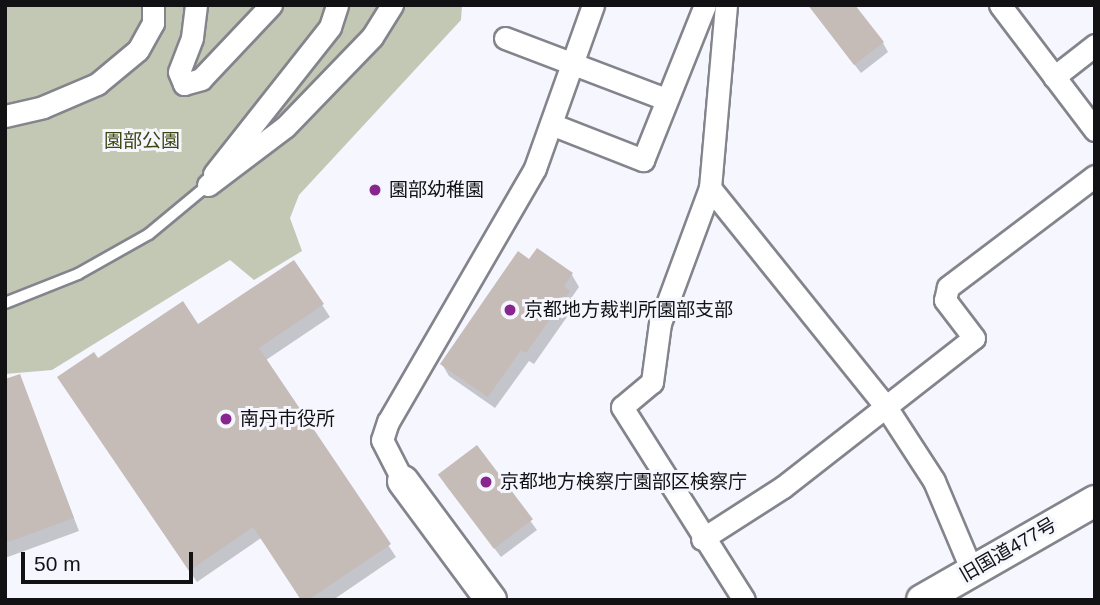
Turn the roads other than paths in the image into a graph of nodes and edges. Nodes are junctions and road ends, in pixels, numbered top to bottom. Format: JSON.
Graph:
{"nodes":[{"id":1,"x":153,"y":5,"type":"edge"},
{"id":2,"x":197,"y":5,"type":"edge"},
{"id":3,"x":271,"y":5,"type":"edge"},
{"id":4,"x":337,"y":5,"type":"edge"},
{"id":5,"x":392,"y":5,"type":"edge"},
{"id":6,"x":593,"y":5,"type":"edge"},
{"id":7,"x":705,"y":5,"type":"edge"},
{"id":8,"x":726,"y":5,"type":"edge"},
{"id":9,"x":1000,"y":5,"type":"edge"},
{"id":10,"x":505,"y":38,"type":"dead end"},
{"id":11,"x":1095,"y":45,"type":"edge"},
{"id":12,"x":575,"y":61,"type":"junction"},
{"id":13,"x":1054,"y":77,"type":"junction"},
{"id":14,"x":666,"y":99,"type":"junction"},
{"id":15,"x":5,"y":116,"type":"edge"},
{"id":16,"x":551,"y":124,"type":"junction"},
{"id":17,"x":1095,"y":130,"type":"edge"},
{"id":18,"x":1095,"y":176,"type":"edge"},
{"id":19,"x":208,"y":185,"type":"junction"},
{"id":20,"x":710,"y":188,"type":"junction"},
{"id":21,"x":5,"y":303,"type":"edge"},
{"id":22,"x":886,"y":407,"type":"junction"},
{"id":23,"x":403,"y":481,"type":"joint"},
{"id":24,"x":1095,"y":501,"type":"edge"},
{"id":25,"x":702,"y":539,"type":"junction"},
{"id":26,"x":971,"y":571,"type":"junction"},
{"id":27,"x":491,"y":600,"type":"edge"},
{"id":28,"x":744,"y":600,"type":"edge"},
{"id":29,"x":922,"y":600,"type":"edge"}],
"edges":[{"from":1,"to":15,"type":"street"},
{"from":2,"to":3,"type":"street"},
{"from":4,"to":19,"type":"street"},
{"from":5,"to":19,"type":"street"},
{"from":6,"to":12,"type":"street"},
{"from":7,"to":14,"type":"street"},
{"from":8,"to":20,"type":"street"},
{"from":9,"to":13,"type":"street"},
{"from":10,"to":12,"type":"street"},
{"from":11,"to":13,"type":"street"},
{"from":12,"to":14,"type":"street"},
{"from":12,"to":16,"type":"street"},
{"from":13,"to":17,"type":"street"},
{"from":14,"to":16,"type":"street"},
{"from":16,"to":23,"type":"street"},
{"from":18,"to":22,"type":"street"},
{"from":19,"to":21,"type":"lane"},
{"from":20,"to":22,"type":"street"},
{"from":20,"to":25,"type":"street"},
{"from":22,"to":25,"type":"street"},
{"from":22,"to":26,"type":"street"},
{"from":23,"to":27,"type":"street"},
{"from":24,"to":26,"type":"street","name":"旧国道477号"},
{"from":25,"to":28,"type":"street"},
{"from":26,"to":29,"type":"street","name":"旧国道477号"}]}
